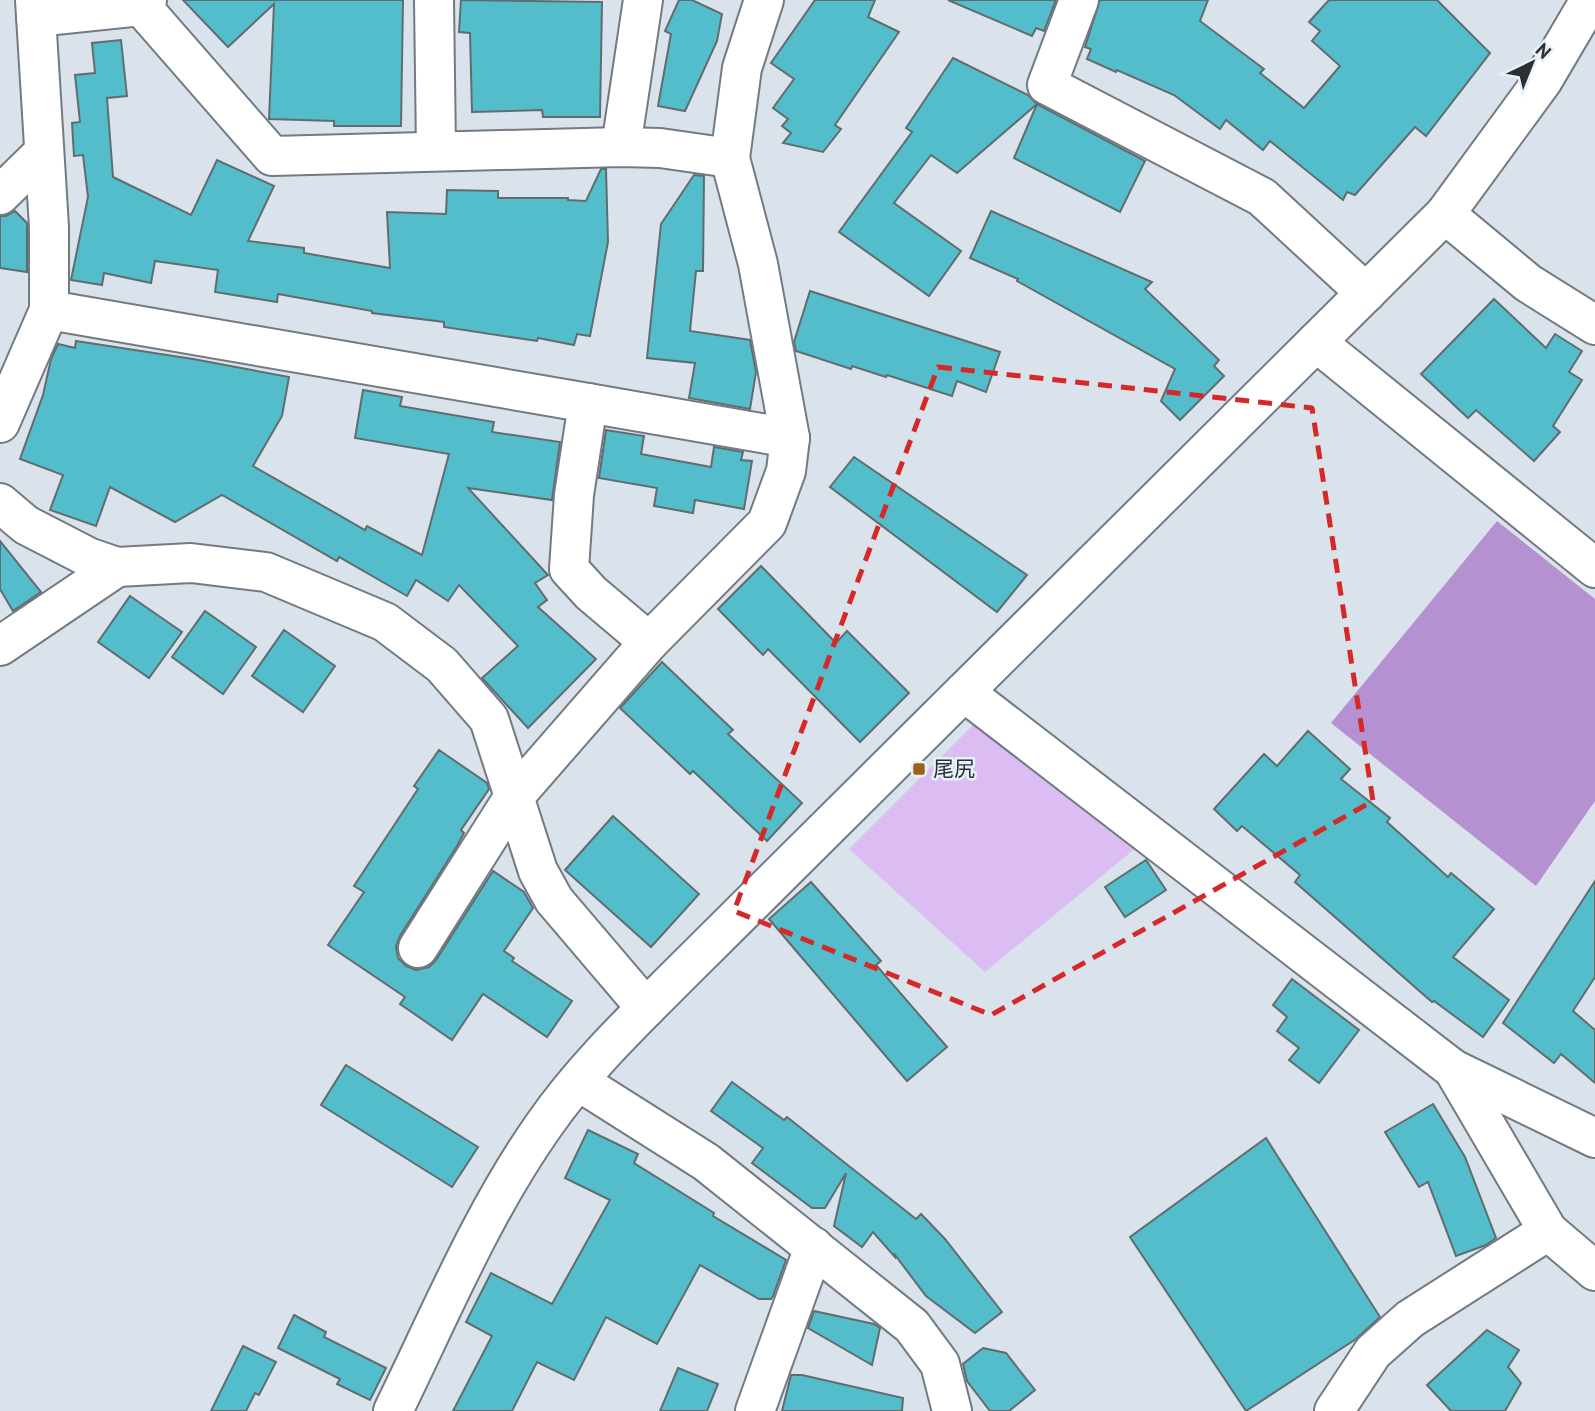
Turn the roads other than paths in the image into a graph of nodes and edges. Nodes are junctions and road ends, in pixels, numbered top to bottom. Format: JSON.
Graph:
{"nodes":[{"id":1,"x":434,"y":0,"type":"edge"},
{"id":2,"x":643,"y":0,"type":"edge"},
{"id":3,"x":764,"y":0,"type":"edge"},
{"id":4,"x":1079,"y":0,"type":"edge"},
{"id":5,"x":1590,"y":0,"type":"edge"},
{"id":6,"x":144,"y":3,"type":"edge"},
{"id":7,"x":36,"y":8,"type":"edge"},
{"id":8,"x":621,"y":147,"type":"junction"},
{"id":9,"x":436,"y":150,"type":"junction"},
{"id":10,"x":44,"y":152,"type":"junction"},
{"id":11,"x":730,"y":158,"type":"junction"},
{"id":12,"x":0,"y":195,"type":"edge"},
{"id":13,"x":1445,"y":214,"type":"junction"},
{"id":14,"x":1366,"y":293,"type":"junction"},
{"id":15,"x":49,"y":310,"type":"junction"},
{"id":16,"x":1595,"y":325,"type":"edge"},
{"id":17,"x":1316,"y":342,"type":"junction"},
{"id":18,"x":589,"y":403,"type":"junction"},
{"id":19,"x":0,"y":423,"type":"edge"},
{"id":20,"x":790,"y":438,"type":"junction"},
{"id":21,"x":0,"y":503,"type":"edge"},
{"id":22,"x":117,"y":567,"type":"junction"},
{"id":23,"x":1595,"y":569,"type":"edge"},
{"id":24,"x":649,"y":642,"type":"junction"},
{"id":25,"x":0,"y":646,"type":"edge"},
{"id":26,"x":964,"y":692,"type":"junction"},
{"id":27,"x":513,"y":798,"type":"junction"},
{"id":28,"x":418,"y":948,"type":"dead end"},
{"id":29,"x":646,"y":1008,"type":"junction"},
{"id":30,"x":1453,"y":1069,"type":"junction"},
{"id":31,"x":578,"y":1081,"type":"junction"},
{"id":32,"x":1595,"y":1138,"type":"edge"},
{"id":33,"x":1548,"y":1231,"type":"junction"},
{"id":34,"x":814,"y":1247,"type":"junction"},
{"id":35,"x":1595,"y":1270,"type":"edge"},
{"id":36,"x":393,"y":1411,"type":"edge"},
{"id":37,"x":755,"y":1411,"type":"edge"},
{"id":38,"x":951,"y":1411,"type":"edge"},
{"id":39,"x":1334,"y":1411,"type":"edge"}],
"edges":[{"from":1,"to":9,"type":"street"},
{"from":2,"to":8,"type":"street"},
{"from":3,"to":11,"type":"street"},
{"from":4,"to":14,"type":"street"},
{"from":5,"to":13,"type":"street"},
{"from":6,"to":7,"type":"street"},
{"from":6,"to":9,"type":"street"},
{"from":7,"to":10,"type":"street"},
{"from":8,"to":9,"type":"street"},
{"from":8,"to":11,"type":"street"},
{"from":10,"to":12,"type":"street"},
{"from":10,"to":15,"type":"street"},
{"from":11,"to":20,"type":"street"},
{"from":13,"to":14,"type":"street"},
{"from":13,"to":16,"type":"street"},
{"from":14,"to":17,"type":"street"},
{"from":15,"to":18,"type":"street"},
{"from":15,"to":19,"type":"street"},
{"from":17,"to":23,"type":"street"},
{"from":17,"to":26,"type":"street"},
{"from":18,"to":20,"type":"street"},
{"from":18,"to":24,"type":"street"},
{"from":20,"to":24,"type":"street"},
{"from":21,"to":22,"type":"street"},
{"from":22,"to":25,"type":"street"},
{"from":22,"to":27,"type":"street"},
{"from":24,"to":27,"type":"street"},
{"from":26,"to":29,"type":"street"},
{"from":26,"to":30,"type":"street"},
{"from":27,"to":28,"type":"street"},
{"from":27,"to":29,"type":"street"},
{"from":29,"to":31,"type":"street"},
{"from":30,"to":32,"type":"street"},
{"from":30,"to":33,"type":"street"},
{"from":31,"to":34,"type":"street"},
{"from":31,"to":36,"type":"street"},
{"from":33,"to":35,"type":"street"},
{"from":33,"to":39,"type":"street"},
{"from":34,"to":37,"type":"street"},
{"from":34,"to":38,"type":"street"}]}
